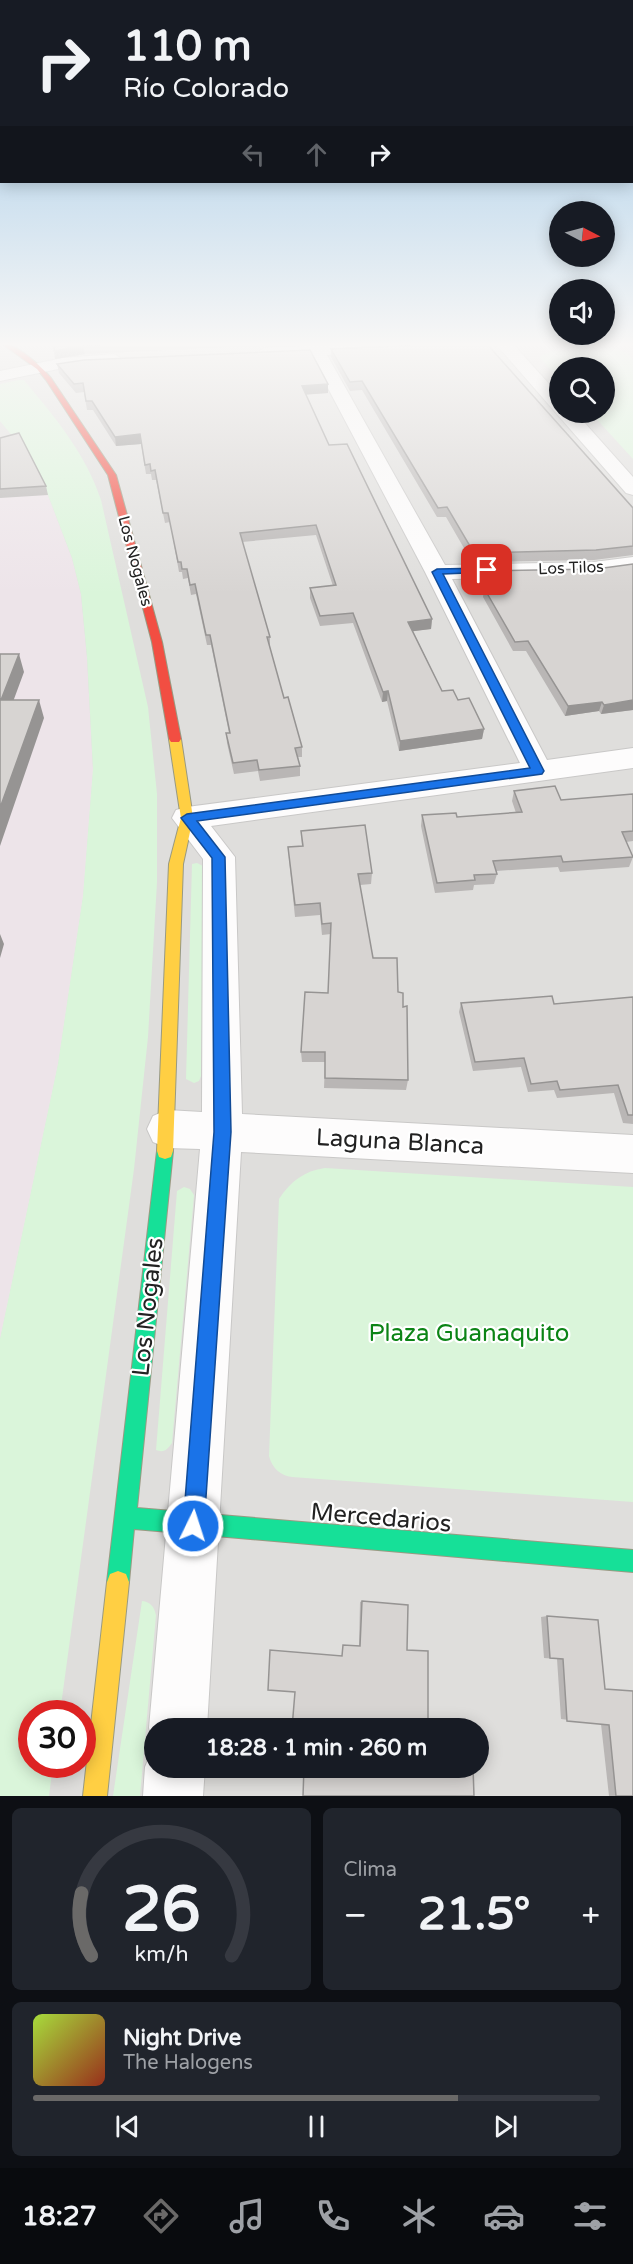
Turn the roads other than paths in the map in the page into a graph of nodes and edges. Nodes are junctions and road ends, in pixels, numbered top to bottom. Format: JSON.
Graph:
{"nodes":[{"id":1,"x":80,"y":427,"type":"edge"},
{"id":2,"x":358,"y":427,"type":"edge"},
{"id":3,"x":578,"y":427,"type":"edge"},
{"id":4,"x":633,"y":489,"type":"edge"},
{"id":5,"x":633,"y":564,"type":"edge"},
{"id":6,"x":437,"y":572,"type":"junction"},
{"id":7,"x":633,"y":758,"type":"edge"},
{"id":8,"x":538,"y":771,"type":"junction"},
{"id":9,"x":187,"y":818,"type":"junction"},
{"id":10,"x":167,"y":1129,"type":"junction"},
{"id":11,"x":222,"y":1132,"type":"junction"},
{"id":12,"x":633,"y":1154,"type":"edge"},
{"id":13,"x":125,"y":1518,"type":"junction"},
{"id":14,"x":193,"y":1526,"type":"junction"},
{"id":15,"x":633,"y":1561,"type":"edge"},
{"id":16,"x":179,"y":1718,"type":"edge"},
{"id":17,"x":174,"y":1778,"type":"edge"},
{"id":18,"x":95,"y":1796,"type":"edge"},
{"id":19,"x":173,"y":1796,"type":"edge"}],
"edges":[{"from":1,"to":9,"type":"street","name":"Los Nogales"},
{"from":2,"to":6,"type":"street"},
{"from":3,"to":4,"type":"street"},
{"from":5,"to":6,"type":"street","name":"Los Tilos"},
{"from":6,"to":8,"type":"street"},
{"from":7,"to":8,"type":"street"},
{"from":8,"to":9,"type":"street"},
{"from":9,"to":10,"type":"street","name":"Los Nogales"},
{"from":9,"to":11,"type":"street"},
{"from":10,"to":11,"type":"street","name":"Laguna Blanca"},
{"from":10,"to":13,"type":"street","name":"Los Nogales"},
{"from":11,"to":12,"type":"street","name":"Laguna Blanca"},
{"from":11,"to":14,"type":"street"},
{"from":13,"to":14,"type":"street","name":"Mercedarios"},
{"from":13,"to":18,"type":"street","name":"Los Nogales"},
{"from":14,"to":15,"type":"street","name":"Mercedarios"},
{"from":14,"to":16,"type":"street"},
{"from":17,"to":19,"type":"street"}]}
